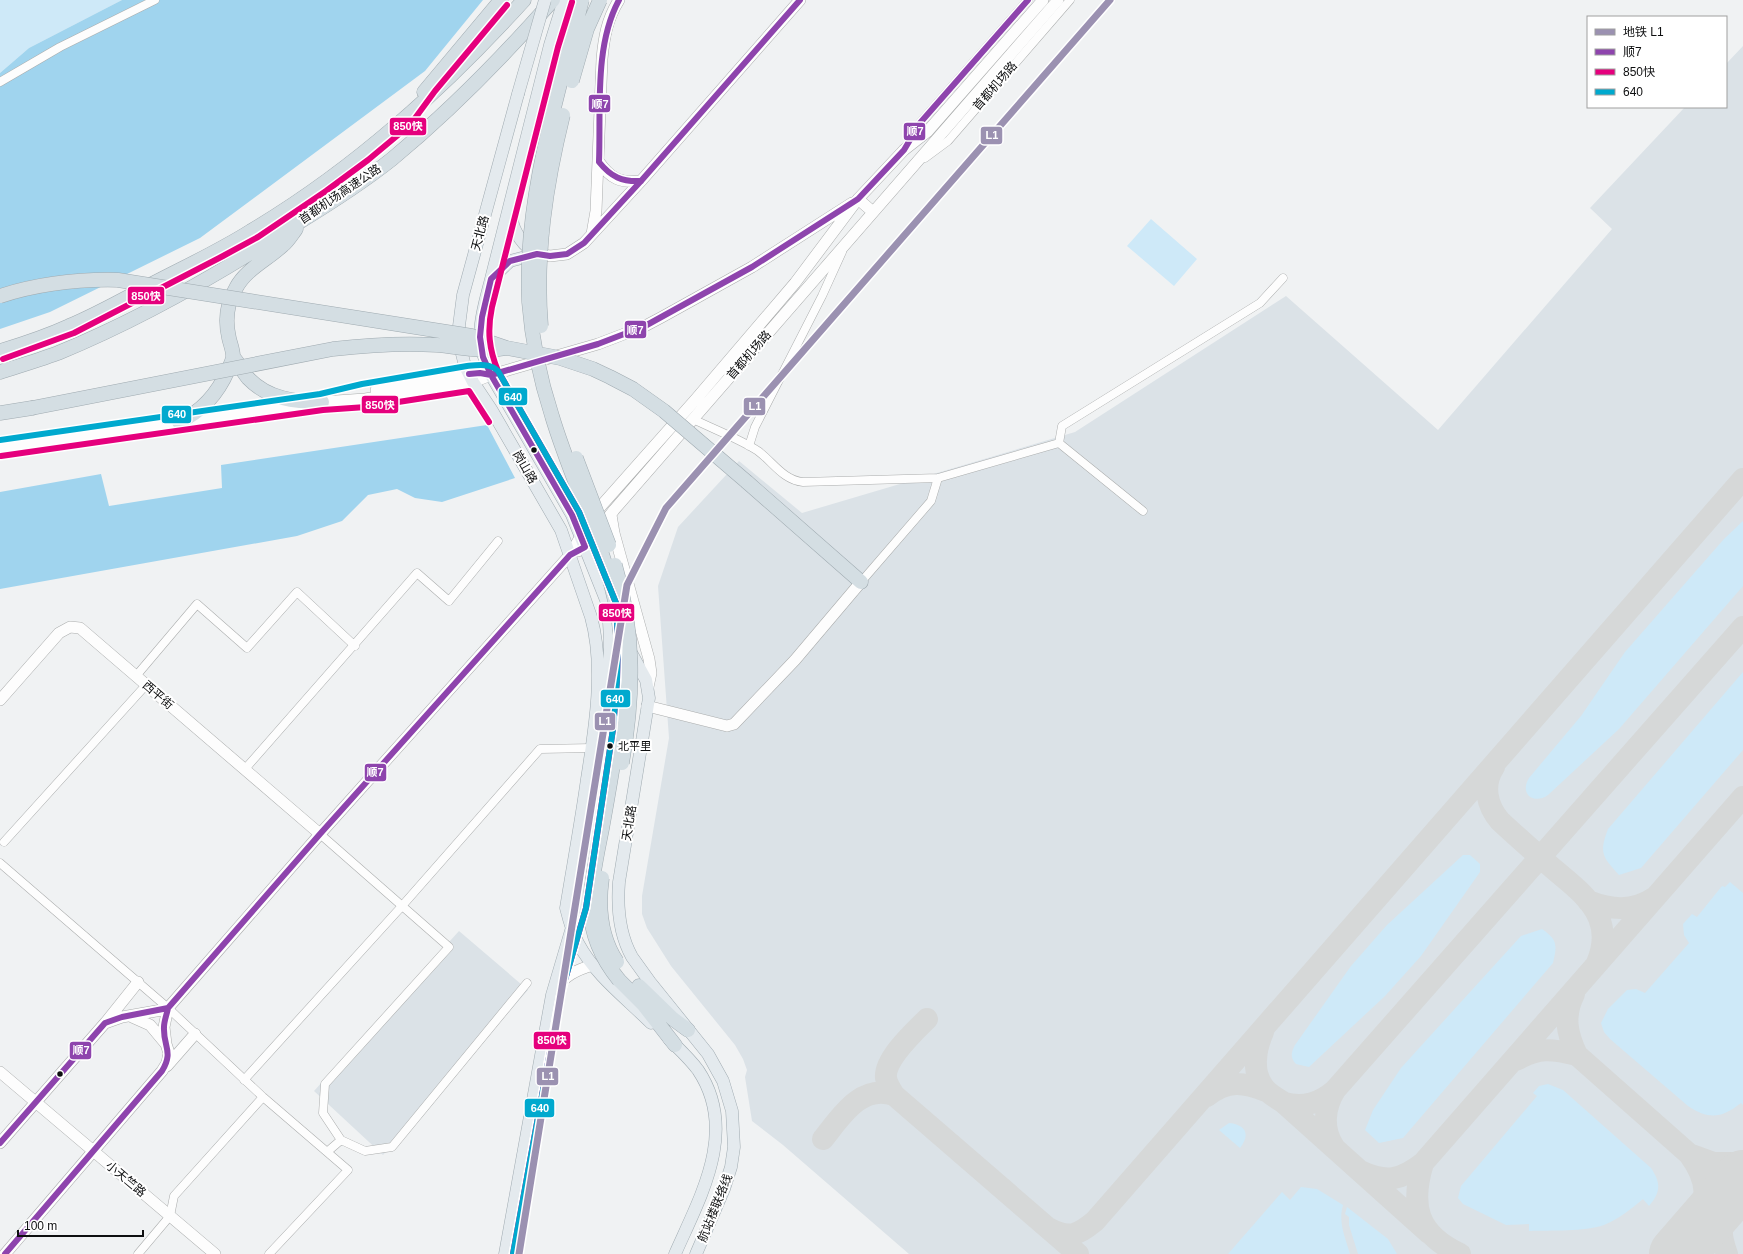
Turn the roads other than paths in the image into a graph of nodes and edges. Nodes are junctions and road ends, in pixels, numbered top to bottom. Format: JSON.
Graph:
{"nodes":[{"id":1,"x":155,"y":0,"type":"edge"},
{"id":2,"x":501,"y":0,"type":"edge"},
{"id":3,"x":524,"y":0,"type":"edge"},
{"id":4,"x":545,"y":0,"type":"edge"},
{"id":5,"x":553,"y":0,"type":"edge"},
{"id":6,"x":564,"y":0,"type":"edge"},
{"id":7,"x":582,"y":0,"type":"edge"},
{"id":8,"x":600,"y":0,"type":"edge"},
{"id":9,"x":619,"y":0,"type":"edge"},
{"id":10,"x":800,"y":0,"type":"edge"},
{"id":11,"x":1028,"y":0,"type":"edge"},
{"id":12,"x":1043,"y":0,"type":"edge"},
{"id":13,"x":1058,"y":0,"type":"edge"},
{"id":14,"x":1070,"y":0,"type":"edge"},
{"id":15,"x":0,"y":82,"type":"edge"},
{"id":16,"x":404,"y":120,"type":"junction"},
{"id":17,"x":904,"y":150,"type":"junction"},
{"id":18,"x":599,"y":162,"type":"junction"},
{"id":19,"x":915,"y":165,"type":"junction"},
{"id":20,"x":641,"y":181,"type":"junction"},
{"id":21,"x":511,"y":198,"type":"junction"},
{"id":22,"x":858,"y":199,"type":"junction"},
{"id":23,"x":873,"y":212,"type":"junction"},
{"id":24,"x":306,"y":218,"type":"junction"},
{"id":25,"x":592,"y":234,"type":"junction"},
{"id":26,"x":846,"y":242,"type":"junction"},
{"id":27,"x":537,"y":254,"type":"junction"},
{"id":28,"x":1283,"y":278,"type":"dead end"},
{"id":29,"x":491,"y":279,"type":"junction"},
{"id":30,"x":0,"y":296,"type":"edge"},
{"id":31,"x":507,"y":348,"type":"junction"},
{"id":32,"x":0,"y":351,"type":"edge"},
{"id":33,"x":233,"y":356,"type":"junction"},
{"id":34,"x":0,"y":372,"type":"edge"},
{"id":35,"x":491,"y":375,"type":"junction"},
{"id":36,"x":471,"y":378,"type":"junction"},
{"id":37,"x":322,"y":402,"type":"junction"},
{"id":38,"x":0,"y":413,"type":"edge"},
{"id":39,"x":693,"y":419,"type":"junction"},
{"id":40,"x":180,"y":422,"type":"junction"},
{"id":41,"x":1059,"y":443,"type":"junction"},
{"id":42,"x":749,"y":446,"type":"junction"},
{"id":43,"x":0,"y":448,"type":"edge"},
{"id":44,"x":938,"y":478,"type":"junction"},
{"id":45,"x":1143,"y":511,"type":"dead end"},
{"id":46,"x":611,"y":515,"type":"junction"},
{"id":47,"x":580,"y":535,"type":"junction"},
{"id":48,"x":498,"y":541,"type":"dead end"},
{"id":49,"x":586,"y":548,"type":"junction"},
{"id":50,"x":570,"y":555,"type":"junction"},
{"id":51,"x":861,"y":582,"type":"junction"},
{"id":52,"x":608,"y":605,"type":"junction"},
{"id":53,"x":355,"y":646,"type":"junction"},
{"id":54,"x":136,"y":676,"type":"junction"},
{"id":55,"x":146,"y":685,"type":"junction"},
{"id":56,"x":648,"y":687,"type":"junction"},
{"id":57,"x":0,"y":700,"type":"edge"},
{"id":58,"x":647,"y":706,"type":"junction"},
{"id":59,"x":592,"y":748,"type":"junction"},
{"id":60,"x":245,"y":769,"type":"junction"},
{"id":61,"x":320,"y":834,"type":"junction"},
{"id":62,"x":4,"y":842,"type":"dead end"},
{"id":63,"x":0,"y":863,"type":"edge"},
{"id":64,"x":402,"y":906,"type":"junction"},
{"id":65,"x":571,"y":928,"type":"junction"},
{"id":66,"x":593,"y":965,"type":"junction"},
{"id":67,"x":622,"y":976,"type":"junction"},
{"id":68,"x":138,"y":982,"type":"junction"},
{"id":69,"x":527,"y":983,"type":"dead end"},
{"id":70,"x":552,"y":995,"type":"junction"},
{"id":71,"x":168,"y":1008,"type":"junction"},
{"id":72,"x":132,"y":1017,"type":"junction"},
{"id":73,"x":105,"y":1023,"type":"junction"},
{"id":74,"x":688,"y":1030,"type":"junction"},
{"id":75,"x":195,"y":1034,"type":"junction"},
{"id":76,"x":166,"y":1044,"type":"junction"},
{"id":77,"x":675,"y":1045,"type":"junction"},
{"id":78,"x":162,"y":1071,"type":"junction"},
{"id":79,"x":0,"y":1072,"type":"edge"},
{"id":80,"x":244,"y":1080,"type":"junction"},
{"id":81,"x":263,"y":1097,"type":"junction"},
{"id":82,"x":36,"y":1102,"type":"junction"},
{"id":83,"x":341,"y":1140,"type":"junction"},
{"id":84,"x":0,"y":1143,"type":"edge"},
{"id":85,"x":93,"y":1152,"type":"junction"},
{"id":86,"x":327,"y":1152,"type":"junction"},
{"id":87,"x":170,"y":1216,"type":"junction"},
{"id":88,"x":5,"y":1254,"type":"edge"},
{"id":89,"x":138,"y":1254,"type":"edge"},
{"id":90,"x":216,"y":1254,"type":"edge"},
{"id":91,"x":269,"y":1254,"type":"edge"},
{"id":92,"x":505,"y":1254,"type":"edge"},
{"id":93,"x":675,"y":1254,"type":"edge"},
{"id":94,"x":696,"y":1254,"type":"edge"}],
"edges":[{"from":1,"to":15,"type":"street"},
{"from":2,"to":16,"type":"highway"},
{"from":3,"to":16,"type":"highway","name":"首都机场高速公路"},
{"from":4,"to":36,"type":"main road","name":"天北路","bridge":true},
{"from":5,"to":24,"type":"highway","name":"首都机场高速公路"},
{"from":6,"to":21,"type":"main road","name":"天北路"},
{"from":7,"to":67,"type":"highway","bridge":true},
{"from":8,"to":67,"type":"highway","bridge":true},
{"from":9,"to":18,"type":"street"},
{"from":10,"to":20,"type":"street"},
{"from":11,"to":17,"type":"street","name":"首都机场路"},
{"from":12,"to":17,"type":"street","name":"首都机场路"},
{"from":13,"to":19,"type":"street","name":"首都机场路"},
{"from":14,"to":19,"type":"street","name":"首都机场路"},
{"from":16,"to":32,"type":"highway","name":"首都机场高速公路"},
{"from":17,"to":22,"type":"street","name":"首都机场路"},
{"from":18,"to":20,"type":"street"},
{"from":18,"to":25,"type":"street"},
{"from":19,"to":23,"type":"street","name":"首都机场路"},
{"from":20,"to":25,"type":"street"},
{"from":21,"to":27,"type":"main road"},
{"from":21,"to":29,"type":"main road","name":"天北路"},
{"from":22,"to":23,"type":"street"},
{"from":22,"to":35,"type":"street","name":"首都机场路"},
{"from":22,"to":47,"type":"street","name":"首都机场路"},
{"from":23,"to":26,"type":"street","name":"首都机场路"},
{"from":24,"to":33,"type":"highway"},
{"from":24,"to":34,"type":"highway","name":"首都机场高速公路"},
{"from":25,"to":27,"type":"street"},
{"from":26,"to":39,"type":"street","name":"首都机场路"},
{"from":26,"to":42,"type":"street"},
{"from":27,"to":29,"type":"main road"},
{"from":28,"to":41,"type":"street"},
{"from":29,"to":35,"type":"main road","name":"天北路"},
{"from":30,"to":31,"type":"highway","bridge":true},
{"from":31,"to":38,"type":"highway","bridge":true},
{"from":31,"to":51,"type":"highway","bridge":true},
{"from":33,"to":37,"type":"highway"},
{"from":33,"to":40,"type":"highway"},
{"from":35,"to":36,"type":"street","name":"首都机场路"},
{"from":35,"to":47,"type":"main road","name":"岗山路"},
{"from":36,"to":37,"type":"street","name":"首都机场路"},
{"from":36,"to":50,"type":"main road","name":"岗山路"},
{"from":37,"to":40,"type":"street","name":"首都机场路"},
{"from":39,"to":42,"type":"street"},
{"from":39,"to":46,"type":"street","name":"首都机场路"},
{"from":40,"to":43,"type":"street","name":"首都机场路"},
{"from":41,"to":44,"type":"street"},
{"from":41,"to":45,"type":"street"},
{"from":42,"to":44,"type":"street"},
{"from":44,"to":51,"type":"street"},
{"from":46,"to":49,"type":"street","name":"首都机场路"},
{"from":46,"to":56,"type":"street"},
{"from":47,"to":49,"type":"main road","name":"岗山路"},
{"from":47,"to":50,"type":"street","name":"首都机场路"},
{"from":48,"to":53,"type":"street"},
{"from":49,"to":50,"type":"street"},
{"from":49,"to":52,"type":"main road","name":"天北路"},
{"from":50,"to":59,"type":"main road"},
{"from":50,"to":61,"type":"street"},
{"from":51,"to":58,"type":"street"},
{"from":52,"to":56,"type":"main road","name":"天北路"},
{"from":52,"to":65,"type":"main road","name":"天北路"},
{"from":53,"to":54,"type":"street"},
{"from":53,"to":60,"type":"street"},
{"from":54,"to":55,"type":"street","name":"西平街"},
{"from":54,"to":57,"type":"street","name":"西平街"},
{"from":55,"to":60,"type":"street","name":"西平街"},
{"from":55,"to":62,"type":"street"},
{"from":56,"to":58,"type":"main road","name":"天北路"},
{"from":58,"to":74,"type":"main road","name":"天北路"},
{"from":59,"to":64,"type":"street"},
{"from":59,"to":65,"type":"main road"},
{"from":60,"to":61,"type":"street","name":"西平街"},
{"from":61,"to":64,"type":"street"},
{"from":61,"to":71,"type":"street"},
{"from":63,"to":68,"type":"street"},
{"from":64,"to":80,"type":"street"},
{"from":64,"to":83,"type":"street"},
{"from":65,"to":66,"type":"main road"},
{"from":65,"to":70,"type":"main road"},
{"from":66,"to":70,"type":"street"},
{"from":66,"to":77,"type":"main road","name":"航站楼联络线"},
{"from":67,"to":74,"type":"highway"},
{"from":67,"to":77,"type":"highway"},
{"from":68,"to":71,"type":"street"},
{"from":68,"to":73,"type":"street"},
{"from":69,"to":83,"type":"street"},
{"from":70,"to":92,"type":"main road"},
{"from":71,"to":72,"type":"street"},
{"from":71,"to":75,"type":"street"},
{"from":71,"to":76,"type":"street"},
{"from":72,"to":73,"type":"street"},
{"from":72,"to":76,"type":"street"},
{"from":73,"to":82,"type":"street"},
{"from":74,"to":94,"type":"main road","name":"航站楼联络线"},
{"from":75,"to":78,"type":"street"},
{"from":75,"to":80,"type":"street"},
{"from":76,"to":78,"type":"street"},
{"from":77,"to":93,"type":"main road","name":"航站楼联络线"},
{"from":78,"to":85,"type":"street"},
{"from":79,"to":82,"type":"street","name":"小天竺路"},
{"from":80,"to":81,"type":"street"},
{"from":81,"to":86,"type":"street"},
{"from":81,"to":87,"type":"street"},
{"from":82,"to":84,"type":"street"},
{"from":82,"to":85,"type":"street","name":"小天竺路"},
{"from":83,"to":86,"type":"street"},
{"from":85,"to":87,"type":"street","name":"小天竺路"},
{"from":85,"to":88,"type":"street"},
{"from":86,"to":91,"type":"street"},
{"from":87,"to":89,"type":"street"},
{"from":87,"to":90,"type":"street","name":"小天竺路"}]}
